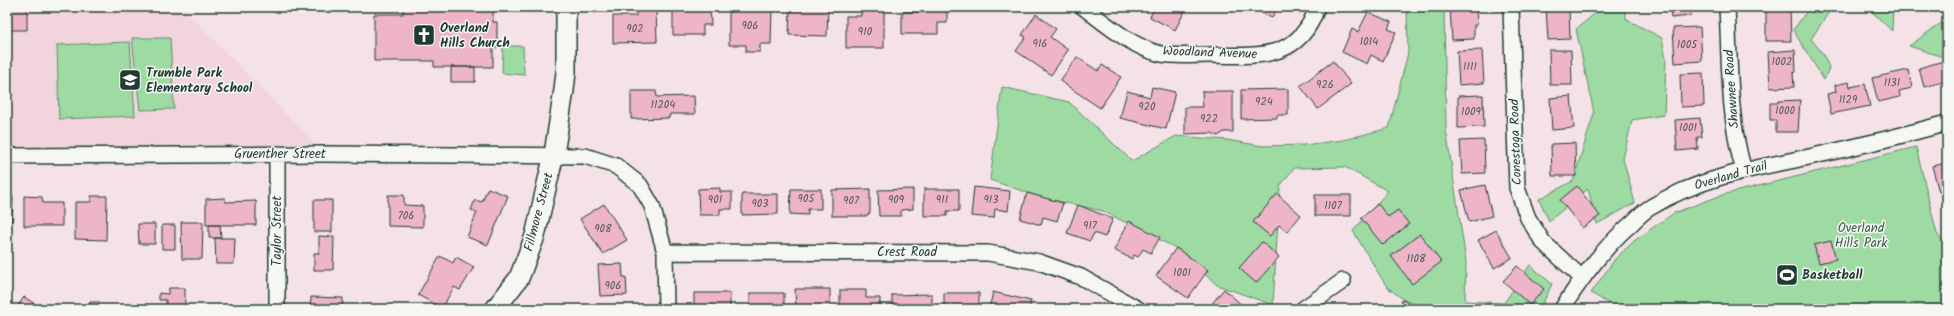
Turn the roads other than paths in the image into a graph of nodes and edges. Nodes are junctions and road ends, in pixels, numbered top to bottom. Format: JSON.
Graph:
{"nodes":[{"id":1,"x":566,"y":7,"type":"edge"},
{"id":2,"x":1317,"y":7,"type":"edge"},
{"id":3,"x":1511,"y":7,"type":"edge"},
{"id":4,"x":1727,"y":7,"type":"edge"},
{"id":5,"x":1091,"y":9,"type":"edge"},
{"id":6,"x":1947,"y":123,"type":"edge"},
{"id":7,"x":277,"y":154,"type":"junction"},
{"id":8,"x":554,"y":154,"type":"junction"},
{"id":9,"x":7,"y":156,"type":"edge"},
{"id":10,"x":1744,"y":171,"type":"junction"},
{"id":11,"x":665,"y":252,"type":"junction"},
{"id":12,"x":1582,"y":278,"type":"junction"},
{"id":13,"x":1343,"y":281,"type":"dead end"},
{"id":14,"x":277,"y":309,"type":"edge"},
{"id":15,"x":495,"y":309,"type":"edge"},
{"id":16,"x":666,"y":309,"type":"edge"},
{"id":17,"x":1136,"y":309,"type":"edge"},
{"id":18,"x":1303,"y":309,"type":"edge"},
{"id":19,"x":1562,"y":309,"type":"edge"}],
"edges":[{"from":1,"to":8,"type":"street","name":"Fillmore Street"},
{"from":2,"to":5,"type":"street","name":"Woodland Avenue"},
{"from":3,"to":12,"type":"street","name":"Conestoga Road"},
{"from":4,"to":10,"type":"street","name":"Shawnee Road"},
{"from":6,"to":10,"type":"street","name":"Overland Trail"},
{"from":7,"to":8,"type":"street","name":"Gruenther Street"},
{"from":7,"to":9,"type":"street","name":"Gruenther Street"},
{"from":7,"to":14,"type":"street","name":"Taylor Street"},
{"from":8,"to":11,"type":"street","name":"Gruenther Street"},
{"from":8,"to":15,"type":"street","name":"Fillmore Street"},
{"from":10,"to":12,"type":"street","name":"Overland Trail"},
{"from":11,"to":16,"type":"street","name":"Gruenther Street"},
{"from":11,"to":17,"type":"street","name":"Crest Road"},
{"from":12,"to":19,"type":"street","name":"Overland Trail"},
{"from":13,"to":18,"type":"street"}]}
